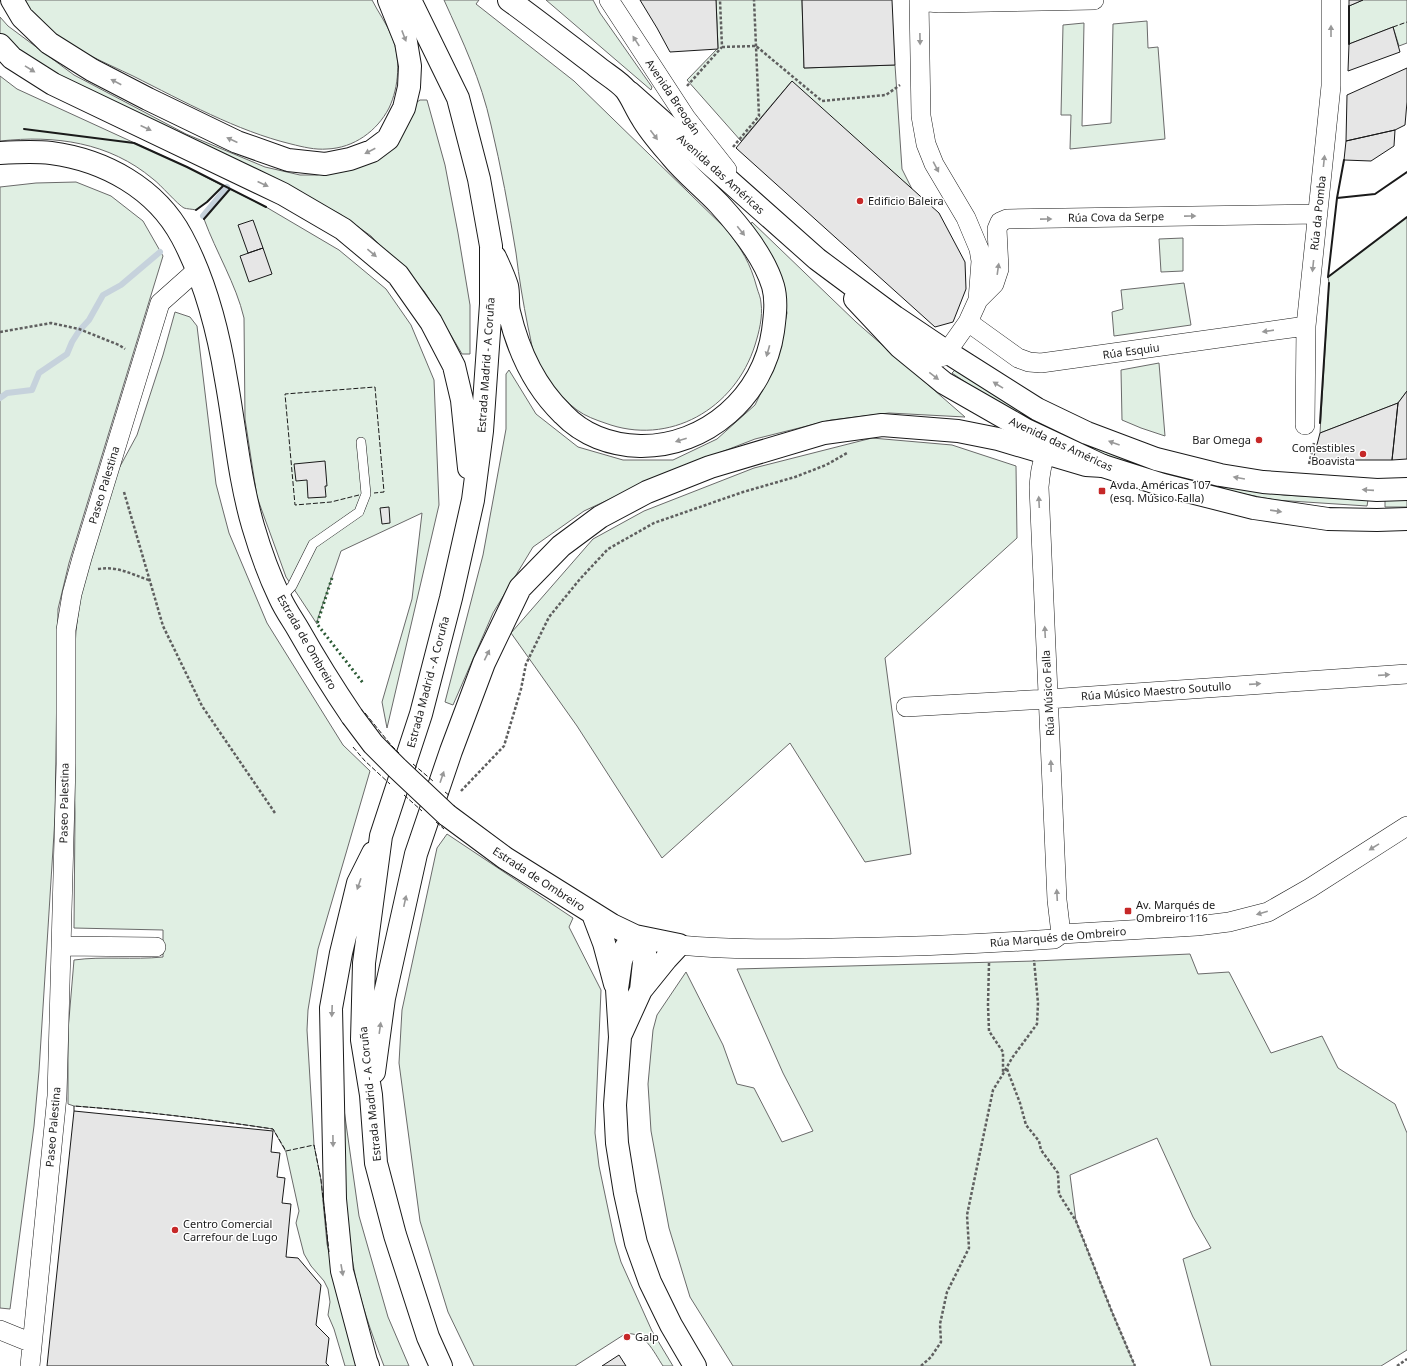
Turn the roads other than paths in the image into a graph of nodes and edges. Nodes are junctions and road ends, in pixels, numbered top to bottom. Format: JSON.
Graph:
{"nodes":[{"id":1,"x":12,"y":0,"type":"edge"},
{"id":2,"x":389,"y":0,"type":"edge"},
{"id":3,"x":410,"y":0,"type":"edge"},
{"id":4,"x":509,"y":0,"type":"edge"},
{"id":5,"x":609,"y":0,"type":"edge"},
{"id":6,"x":919,"y":0,"type":"edge"},
{"id":7,"x":923,"y":0,"type":"edge"},
{"id":8,"x":1094,"y":0,"type":"edge"},
{"id":9,"x":1331,"y":0,"type":"edge"},
{"id":10,"x":0,"y":45,"type":"edge"},
{"id":11,"x":626,"y":90,"type":"junction"},
{"id":12,"x":0,"y":153,"type":"edge"},
{"id":13,"x":759,"y":208,"type":"junction"},
{"id":14,"x":1318,"y":214,"type":"junction"},
{"id":15,"x":491,"y":246,"type":"junction"},
{"id":16,"x":817,"y":258,"type":"junction"},
{"id":17,"x":198,"y":270,"type":"junction"},
{"id":18,"x":847,"y":290,"type":"junction"},
{"id":19,"x":978,"y":300,"type":"junction"},
{"id":20,"x":968,"y":322,"type":"junction"},
{"id":21,"x":1306,"y":326,"type":"junction"},
{"id":22,"x":947,"y":352,"type":"junction"},
{"id":23,"x":1310,"y":433,"type":"road end"},
{"id":24,"x":361,"y":442,"type":"dead end"},
{"id":25,"x":1046,"y":453,"type":"junction"},
{"id":26,"x":1103,"y":466,"type":"junction"},
{"id":27,"x":1407,"y":489,"type":"edge"},
{"id":28,"x":473,"y":500,"type":"junction"},
{"id":29,"x":1407,"y":519,"type":"edge"},
{"id":30,"x":280,"y":599,"type":"junction"},
{"id":31,"x":1407,"y":674,"type":"edge"},
{"id":32,"x":1048,"y":699,"type":"junction"},
{"id":33,"x":906,"y":708,"type":"dead end"},
{"id":34,"x":1407,"y":826,"type":"edge"},
{"id":35,"x":381,"y":836,"type":"junction"},
{"id":36,"x":593,"y":914,"type":"junction"},
{"id":37,"x":1062,"y":934,"type":"junction"},
{"id":38,"x":639,"y":937,"type":"junction"},
{"id":39,"x":679,"y":945,"type":"junction"},
{"id":40,"x":61,"y":946,"type":"junction"},
{"id":41,"x":156,"y":947,"type":"dead end"},
{"id":42,"x":617,"y":989,"type":"junction"},
{"id":43,"x":641,"y":990,"type":"junction"},
{"id":44,"x":620,"y":1037,"type":"junction"},
{"id":45,"x":371,"y":1095,"type":"junction"},
{"id":46,"x":0,"y":1330,"type":"edge"},
{"id":47,"x":32,"y":1343,"type":"junction"},
{"id":48,"x":30,"y":1366,"type":"edge"},
{"id":49,"x":368,"y":1366,"type":"edge"},
{"id":50,"x":441,"y":1366,"type":"edge"},
{"id":51,"x":695,"y":1366,"type":"edge"}],
"edges":[{"from":2,"to":1,"type":"main road","one_way":true},
{"from":3,"to":15,"type":"main road","name":"Estrada Madrid - A Coruña"},
{"from":4,"to":11,"type":"main road","name":"Avenida das Américas"},
{"from":13,"to":5,"type":"street","name":"Avenida Breogán","one_way":true},
{"from":6,"to":19,"type":"street","one_way":true},
{"from":7,"to":8,"type":"street"},
{"from":14,"to":9,"type":"street","name":"Rúa da Pomba","one_way":true},
{"from":10,"to":28,"type":"main road","one_way":true},
{"from":11,"to":13,"type":"main road","name":"Avenida das Américas"},
{"from":11,"to":15,"type":"main road","one_way":true},
{"from":12,"to":17,"type":"main road","name":"Estrada de Ombreiro"},
{"from":13,"to":16,"type":"main road","name":"Avenida das Américas"},
{"from":19,"to":14,"type":"street","name":"Rúa Cova da Serpe","one_way":true},
{"from":14,"to":21,"type":"street","name":"Rúa da Pomba","one_way":true},
{"from":15,"to":28,"type":"main road","name":"Estrada Madrid - A Coruña"},
{"from":16,"to":18,"type":"main road","name":"Avenida das Américas"},
{"from":16,"to":22,"type":"main road","name":"Avenida das Américas"},
{"from":17,"to":30,"type":"main road","name":"Estrada de Ombreiro"},
{"from":17,"to":40,"type":"street","name":"Paseo Palestina"},
{"from":18,"to":22,"type":"street"},
{"from":18,"to":26,"type":"main road","name":"Avenida das Américas","one_way":true},
{"from":19,"to":20,"type":"street"},
{"from":21,"to":20,"type":"street","name":"Rúa Esquiu","one_way":true},
{"from":20,"to":22,"type":"street"},
{"from":21,"to":23,"type":"street","name":"Rúa da Pomba"},
{"from":27,"to":22,"type":"main road","name":"Avenida das Américas","one_way":true},
{"from":24,"to":30,"type":"lane"},
{"from":25,"to":26,"type":"main road"},
{"from":32,"to":25,"type":"street","name":"Rúa Músico Falla","one_way":true},
{"from":45,"to":25,"type":"main road","one_way":true},
{"from":26,"to":29,"type":"main road","name":"Avenida das Américas","one_way":true},
{"from":28,"to":35,"type":"main road","name":"Estrada Madrid - A Coruña"},
{"from":30,"to":36,"type":"main road","name":"Estrada de Ombreiro","bridge":true},
{"from":32,"to":31,"type":"street","name":"Rúa Músico Maestro Soutullo","one_way":true},
{"from":32,"to":33,"type":"street","name":"Rúa Músico Maestro Soutullo"},
{"from":37,"to":32,"type":"street","name":"Rúa Músico Falla","one_way":true},
{"from":34,"to":37,"type":"street","name":"Rúa Marqués de Ombreiro","one_way":true},
{"from":35,"to":45,"type":"main road","name":"Estrada Madrid - A Coruña"},
{"from":35,"to":49,"type":"main road","one_way":true},
{"from":36,"to":38,"type":"main road","name":"Estrada de Ombreiro"},
{"from":36,"to":42,"type":"main road"},
{"from":37,"to":39,"type":"street","name":"Rúa Marqués de Ombreiro"},
{"from":38,"to":39,"type":"main road","name":"Rúa Marqués de Ombreiro"},
{"from":38,"to":42,"type":"main road"},
{"from":38,"to":43,"type":"main road"},
{"from":39,"to":43,"type":"main road"},
{"from":40,"to":41,"type":"street"},
{"from":40,"to":47,"type":"street","name":"Paseo Palestina"},
{"from":42,"to":44,"type":"main road"},
{"from":43,"to":44,"type":"main road"},
{"from":44,"to":51,"type":"main road"},
{"from":45,"to":50,"type":"main road","name":"Estrada Madrid - A Coruña"},
{"from":46,"to":47,"type":"street"},
{"from":47,"to":48,"type":"street","name":"Paseo Palestina"}]}
